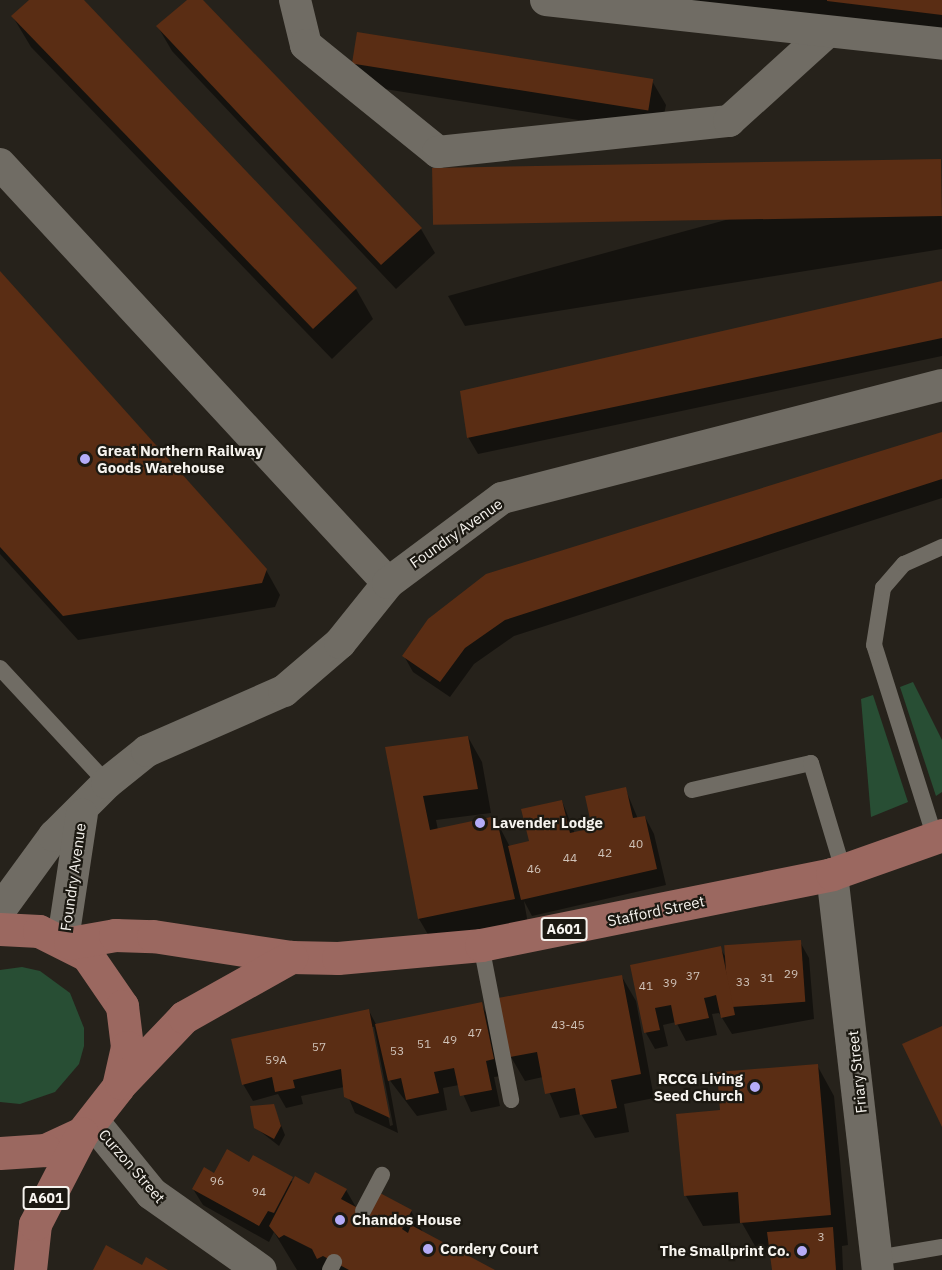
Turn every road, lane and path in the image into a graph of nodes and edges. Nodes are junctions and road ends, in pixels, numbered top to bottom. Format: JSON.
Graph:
{"nodes":[{"id":1,"x":295,"y":0,"type":"edge"},
{"id":2,"x":546,"y":0,"type":"edge"},
{"id":3,"x":825,"y":34,"type":"junction"},
{"id":4,"x":942,"y":44,"type":"edge"},
{"id":5,"x":0,"y":164,"type":"edge"},
{"id":6,"x":942,"y":385,"type":"edge"},
{"id":7,"x":942,"y":547,"type":"edge"},
{"id":8,"x":388,"y":583,"type":"junction"},
{"id":9,"x":0,"y":668,"type":"edge"},
{"id":10,"x":107,"y":783,"type":"junction"},
{"id":11,"x":692,"y":790,"type":"dead end"},
{"id":12,"x":82,"y":814,"type":"junction"},
{"id":13,"x":938,"y":836,"type":"edge"},
{"id":14,"x":838,"y":872,"type":"junction"},
{"id":15,"x":0,"y":910,"type":"edge"},
{"id":16,"x":0,"y":929,"type":"edge"},
{"id":17,"x":67,"y":941,"type":"junction"},
{"id":18,"x":482,"y":945,"type":"junction"},
{"id":19,"x":291,"y":957,"type":"junction"},
{"id":20,"x":118,"y":1087,"type":"junction"},
{"id":21,"x":511,"y":1100,"type":"dead end"},
{"id":22,"x":88,"y":1128,"type":"junction"},
{"id":23,"x":0,"y":1153,"type":"edge"},
{"id":24,"x":382,"y":1175,"type":"dead end"},
{"id":25,"x":363,"y":1211,"type":"dead end"},
{"id":26,"x":942,"y":1246,"type":"edge"},
{"id":27,"x":877,"y":1264,"type":"edge"},
{"id":28,"x":253,"y":1268,"type":"edge"},
{"id":29,"x":30,"y":1270,"type":"edge"}],
"edges":[{"from":1,"to":3,"type":"street"},
{"from":2,"to":3,"type":"street"},
{"from":3,"to":4,"type":"street"},
{"from":5,"to":8,"type":"street"},
{"from":6,"to":8,"type":"street","name":"Foundry Avenue"},
{"from":7,"to":13,"type":"lane"},
{"from":8,"to":10,"type":"street","name":"Foundry Avenue"},
{"from":9,"to":10,"type":"lane"},
{"from":10,"to":12,"type":"street","name":"Foundry Avenue"},
{"from":11,"to":14,"type":"lane"},
{"from":12,"to":15,"type":"street","name":"Foundry Avenue"},
{"from":12,"to":17,"type":"street","name":"Foundry Avenue"},
{"from":13,"to":14,"type":"main road","name":"Stafford Street","number":"A601"},
{"from":14,"to":18,"type":"main road","name":"Stafford Street","number":"A601"},
{"from":14,"to":27,"type":"street","name":"Friary Street"},
{"from":16,"to":17,"type":"main road","number":"A601"},
{"from":17,"to":19,"type":"main road","name":"Stafford Street","number":"A601"},
{"from":17,"to":20,"type":"main road","number":"A601"},
{"from":18,"to":19,"type":"main road","name":"Stafford Street","number":"A601"},
{"from":18,"to":21,"type":"lane"},
{"from":19,"to":20,"type":"main road","name":"Stafford Street","number":"A601"},
{"from":20,"to":22,"type":"main road","number":"A601"},
{"from":22,"to":23,"type":"main road"},
{"from":22,"to":28,"type":"street","name":"Curzon Street"},
{"from":22,"to":29,"type":"main road","number":"A601"},
{"from":24,"to":25,"type":"lane"},
{"from":26,"to":27,"type":"lane"}]}
